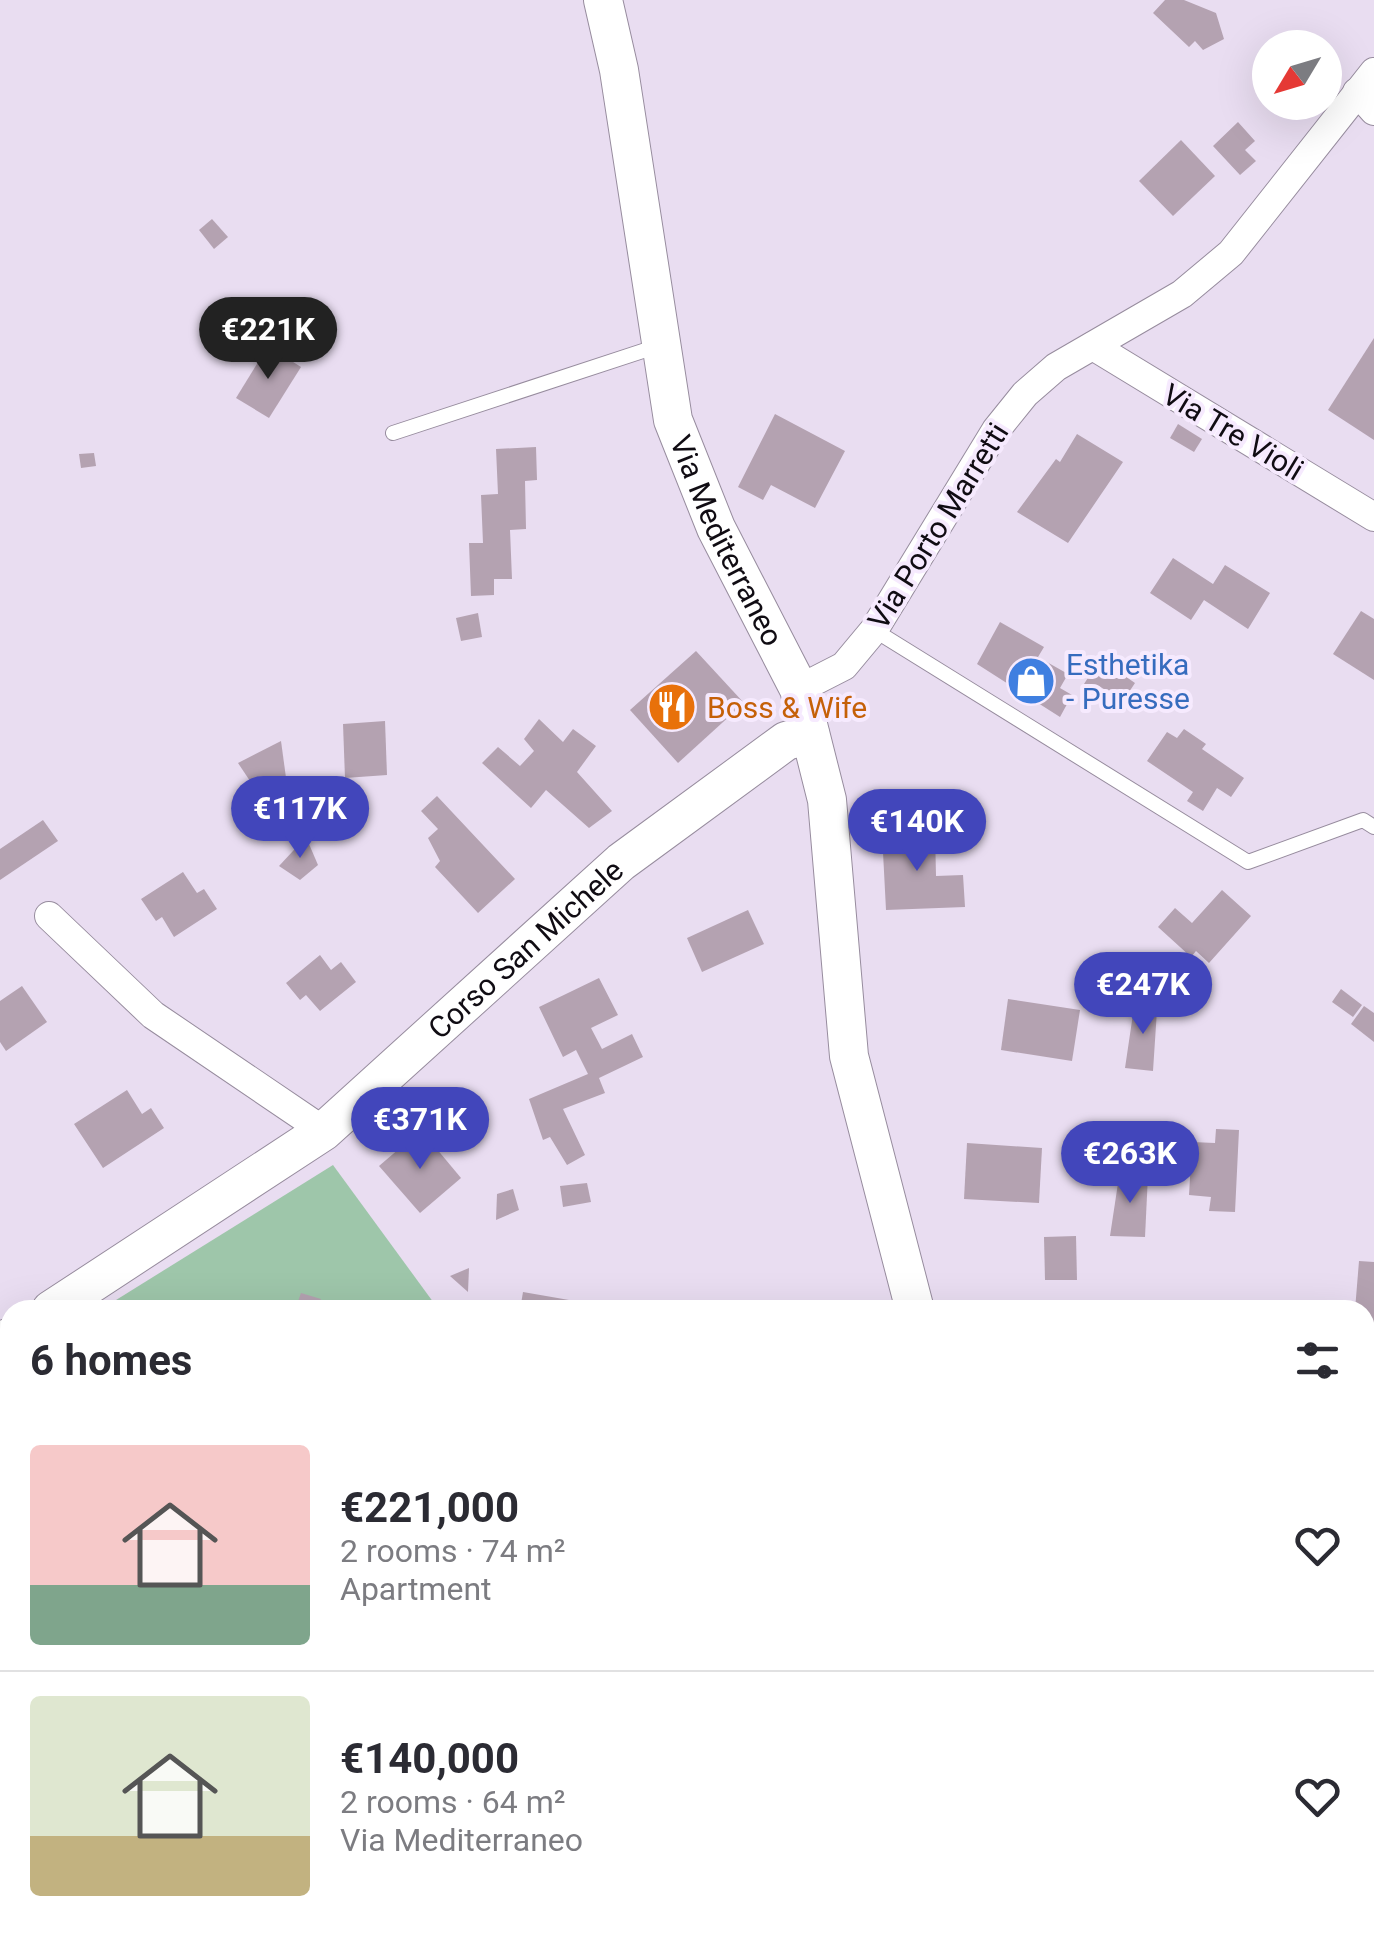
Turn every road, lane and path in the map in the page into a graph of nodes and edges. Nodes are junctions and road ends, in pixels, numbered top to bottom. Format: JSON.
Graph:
{"nodes":[{"id":1,"x":602,"y":0,"type":"edge"},
{"id":2,"x":1368,"y":92,"type":"edge"},
{"id":3,"x":659,"y":346,"type":"junction"},
{"id":4,"x":1092,"y":346,"type":"junction"},
{"id":5,"x":393,"y":433,"type":"dead end"},
{"id":6,"x":1374,"y":517,"type":"edge"},
{"id":7,"x":874,"y":630,"type":"junction"},
{"id":8,"x":800,"y":690,"type":"junction"},
{"id":9,"x":810,"y":734,"type":"junction"},
{"id":10,"x":1374,"y":827,"type":"edge"},
{"id":11,"x":50,"y":916,"type":"dead end"},
{"id":12,"x":324,"y":1131,"type":"junction"},
{"id":13,"x":66,"y":1300,"type":"edge"},
{"id":14,"x":912,"y":1300,"type":"edge"}],
"edges":[{"from":1,"to":3,"type":"street","name":"Via Mediterraneo"},
{"from":2,"to":4,"type":"street","name":"Via Porto Marretti"},
{"from":3,"to":5,"type":"lane"},
{"from":3,"to":8,"type":"street","name":"Via Mediterraneo"},
{"from":4,"to":6,"type":"street","name":"Via Tre Violi"},
{"from":4,"to":7,"type":"street","name":"Via Porto Marretti"},
{"from":7,"to":8,"type":"street","name":"Via Porto Marretti"},
{"from":7,"to":10,"type":"lane"},
{"from":8,"to":9,"type":"street","name":"Via Mediterraneo"},
{"from":9,"to":12,"type":"street","name":"Corso San Michele"},
{"from":9,"to":14,"type":"street","name":"Via Mediterraneo"},
{"from":11,"to":12,"type":"street"},
{"from":12,"to":13,"type":"street","name":"Corso San Michele"}]}
